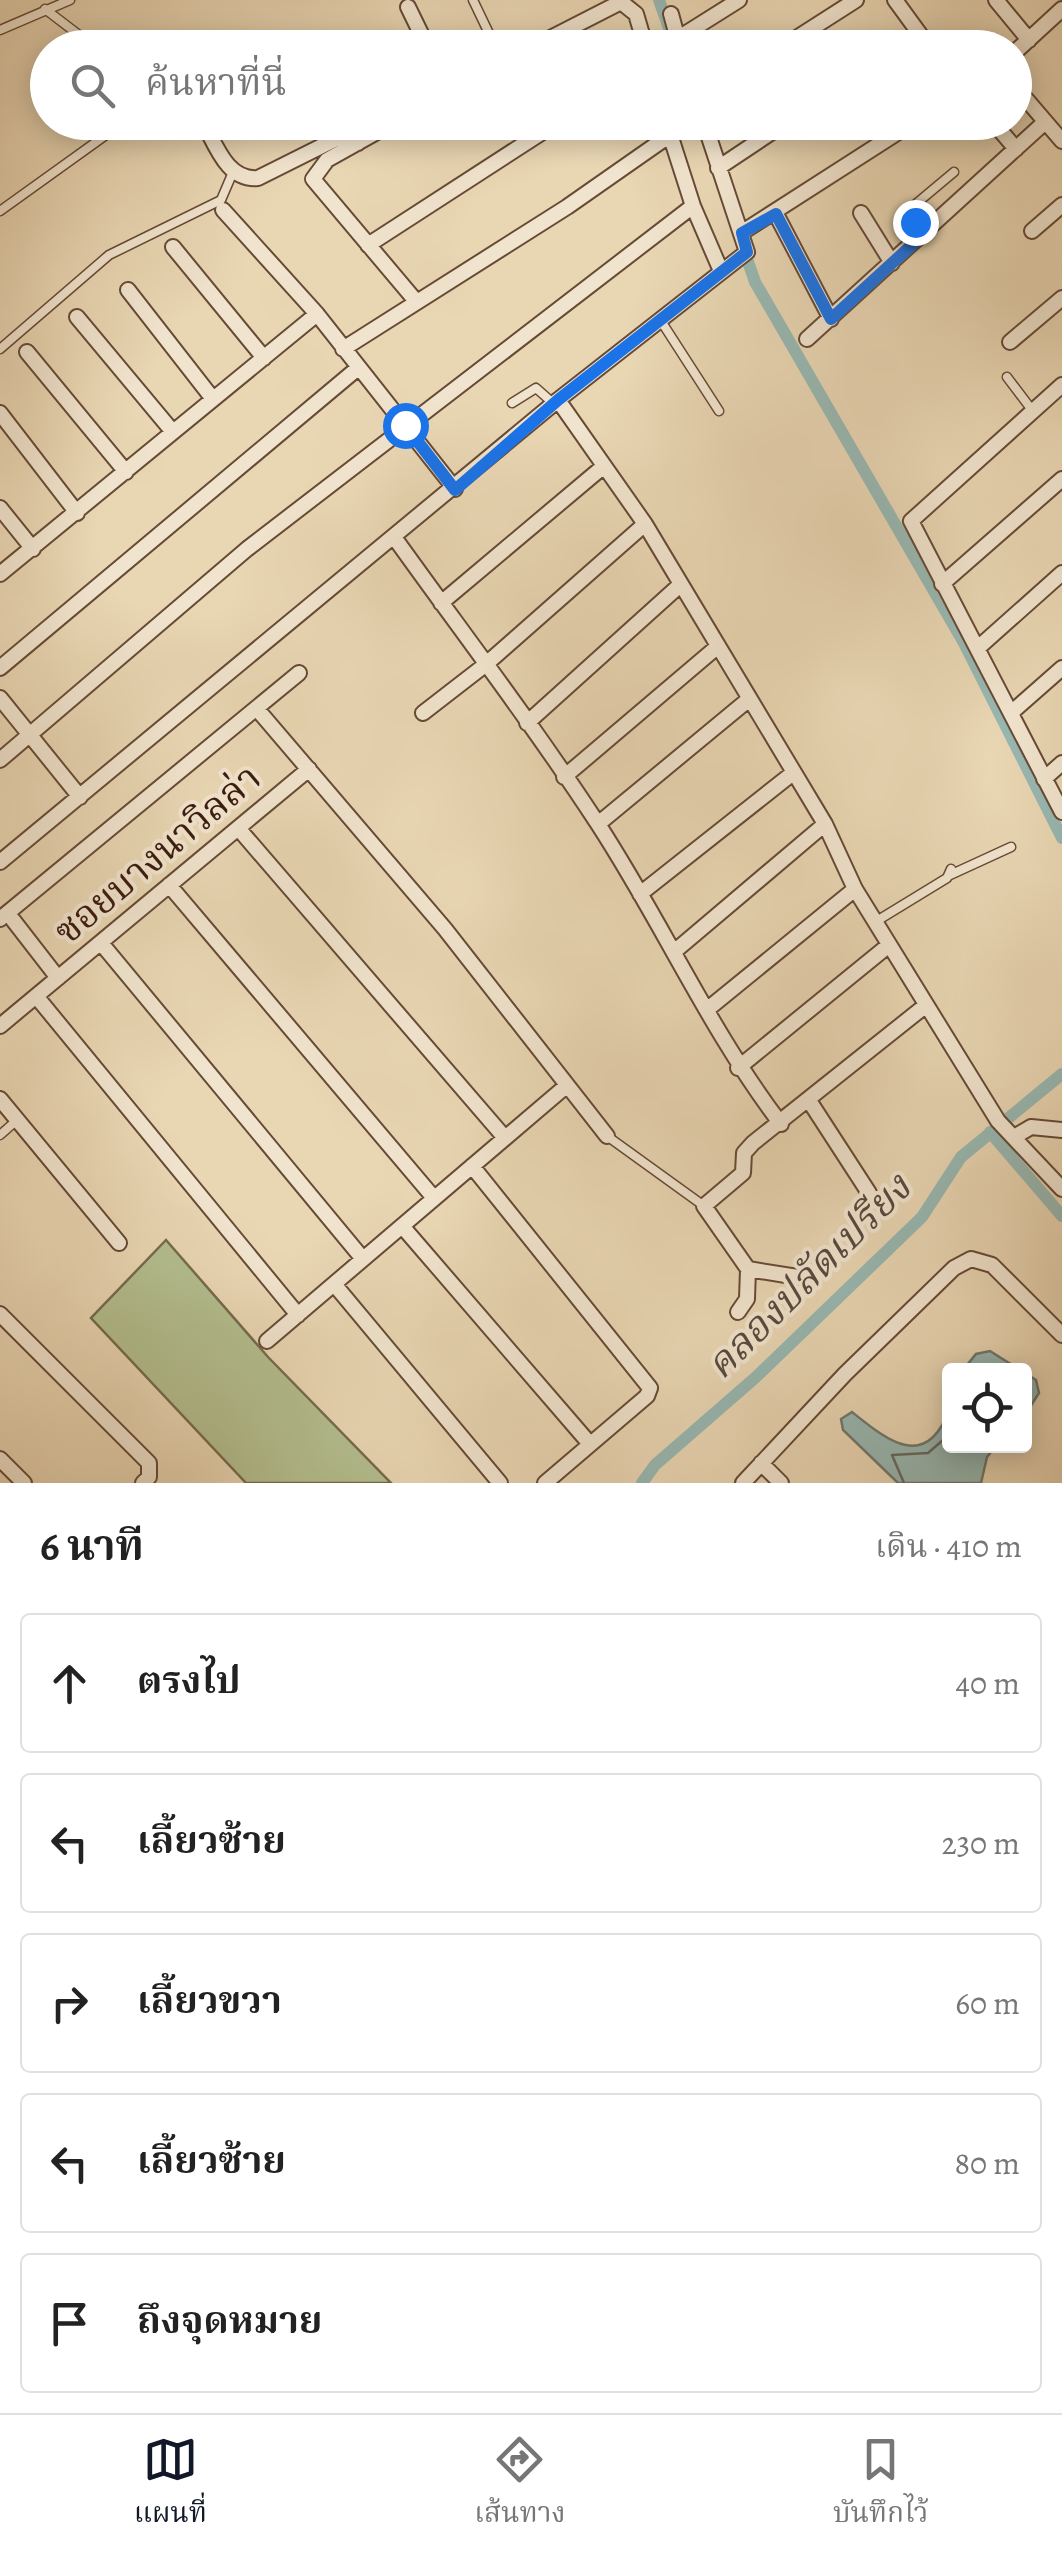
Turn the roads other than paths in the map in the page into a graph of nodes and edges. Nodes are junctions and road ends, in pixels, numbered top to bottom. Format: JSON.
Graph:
{"nodes":[{"id":1,"x":70,"y":0,"type":"edge"},
{"id":2,"x":473,"y":0,"type":"edge"},
{"id":3,"x":739,"y":0,"type":"edge"},
{"id":4,"x":856,"y":0,"type":"edge"},
{"id":5,"x":896,"y":0,"type":"edge"},
{"id":6,"x":996,"y":0,"type":"edge"},
{"id":7,"x":620,"y":1,"type":"edge"},
{"id":8,"x":408,"y":7,"type":"dead end"},
{"id":9,"x":45,"y":9,"type":"junction"},
{"id":10,"x":1062,"y":9,"type":"edge"},
{"id":11,"x":671,"y":14,"type":"dead end"},
{"id":12,"x":0,"y":30,"type":"edge"},
{"id":13,"x":72,"y":30,"type":"edge"},
{"id":14,"x":419,"y":30,"type":"edge"},
{"id":15,"x":487,"y":30,"type":"edge"},
{"id":16,"x":565,"y":30,"type":"edge"},
{"id":17,"x":641,"y":30,"type":"edge"},
{"id":18,"x":675,"y":30,"type":"edge"},
{"id":19,"x":697,"y":30,"type":"edge"},
{"id":20,"x":809,"y":30,"type":"edge"},
{"id":21,"x":917,"y":30,"type":"edge"},
{"id":22,"x":1021,"y":30,"type":"edge"},
{"id":23,"x":1032,"y":37,"type":"edge"},
{"id":24,"x":1032,"y":106,"type":"edge"},
{"id":25,"x":1062,"y":115,"type":"edge"},
{"id":26,"x":1047,"y":124,"type":"junction"},
{"id":27,"x":1032,"y":136,"type":"edge"},
{"id":28,"x":99,"y":140,"type":"edge"},
{"id":29,"x":213,"y":140,"type":"edge"},
{"id":30,"x":334,"y":140,"type":"edge"},
{"id":31,"x":346,"y":140,"type":"edge"},
{"id":32,"x":363,"y":140,"type":"edge"},
{"id":33,"x":530,"y":140,"type":"edge"},
{"id":34,"x":652,"y":140,"type":"edge"},
{"id":35,"x":672,"y":140,"type":"edge"},
{"id":36,"x":709,"y":140,"type":"edge"},
{"id":37,"x":760,"y":140,"type":"edge"},
{"id":38,"x":887,"y":140,"type":"edge"},
{"id":39,"x":1008,"y":140,"type":"edge"},
{"id":40,"x":1027,"y":140,"type":"edge"},
{"id":41,"x":1062,"y":141,"type":"edge"},
{"id":42,"x":358,"y":143,"type":"junction"},
{"id":43,"x":1016,"y":149,"type":"junction"},
{"id":44,"x":718,"y":168,"type":"junction"},
{"id":45,"x":233,"y":172,"type":"junction"},
{"id":46,"x":954,"y":172,"type":"dead end"},
{"id":47,"x":1062,"y":205,"type":"edge"},
{"id":48,"x":693,"y":206,"type":"junction"},
{"id":49,"x":222,"y":210,"type":"dead end"},
{"id":50,"x":0,"y":211,"type":"edge"},
{"id":51,"x":861,"y":213,"type":"dead end"},
{"id":52,"x":776,"y":214,"type":"junction"},
{"id":53,"x":1032,"y":231,"type":"dead end"},
{"id":54,"x":742,"y":233,"type":"junction"},
{"id":55,"x":924,"y":234,"type":"junction"},
{"id":56,"x":368,"y":246,"type":"junction"},
{"id":57,"x":173,"y":247,"type":"dead end"},
{"id":58,"x":892,"y":263,"type":"junction"},
{"id":59,"x":724,"y":268,"type":"junction"},
{"id":60,"x":128,"y":290,"type":"dead end"},
{"id":61,"x":1062,"y":298,"type":"edge"},
{"id":62,"x":415,"y":300,"type":"junction"},
{"id":63,"x":316,"y":314,"type":"junction"},
{"id":64,"x":77,"y":317,"type":"dead end"},
{"id":65,"x":831,"y":319,"type":"junction"},
{"id":66,"x":661,"y":321,"type":"junction"},
{"id":67,"x":807,"y":339,"type":"dead end"},
{"id":68,"x":1010,"y":342,"type":"dead end"},
{"id":69,"x":0,"y":349,"type":"edge"},
{"id":70,"x":343,"y":349,"type":"junction"},
{"id":71,"x":27,"y":352,"type":"dead end"},
{"id":72,"x":264,"y":358,"type":"junction"},
{"id":73,"x":358,"y":368,"type":"junction"},
{"id":74,"x":1007,"y":377,"type":"dead end"},
{"id":75,"x":1062,"y":385,"type":"edge"},
{"id":76,"x":214,"y":399,"type":"junction"},
{"id":77,"x":556,"y":402,"type":"junction"},
{"id":78,"x":512,"y":403,"type":"dead end"},
{"id":79,"x":1032,"y":410,"type":"junction"},
{"id":80,"x":719,"y":411,"type":"dead end"},
{"id":81,"x":0,"y":413,"type":"edge"},
{"id":82,"x":405,"y":425,"type":"junction"},
{"id":83,"x":173,"y":432,"type":"junction"},
{"id":84,"x":604,"y":466,"type":"junction"},
{"id":85,"x":126,"y":472,"type":"junction"},
{"id":86,"x":1062,"y":479,"type":"edge"},
{"id":87,"x":455,"y":490,"type":"junction"},
{"id":88,"x":0,"y":508,"type":"edge"},
{"id":89,"x":77,"y":513,"type":"junction"},
{"id":90,"x":645,"y":524,"type":"junction"},
{"id":91,"x":394,"y":537,"type":"junction"},
{"id":92,"x":33,"y":549,"type":"junction"},
{"id":93,"x":1062,"y":573,"type":"edge"},
{"id":94,"x":0,"y":574,"type":"edge"},
{"id":95,"x":680,"y":584,"type":"junction"},
{"id":96,"x":942,"y":584,"type":"junction"},
{"id":97,"x":442,"y":603,"type":"junction"},
{"id":98,"x":717,"y":647,"type":"junction"},
{"id":99,"x":979,"y":647,"type":"junction"},
{"id":100,"x":485,"y":664,"type":"junction"},
{"id":101,"x":0,"y":668,"type":"edge"},
{"id":102,"x":1062,"y":668,"type":"edge"},
{"id":103,"x":299,"y":672,"type":"dead end"},
{"id":104,"x":0,"y":698,"type":"edge"},
{"id":105,"x":748,"y":700,"type":"junction"},
{"id":106,"x":257,"y":708,"type":"junction"},
{"id":107,"x":1012,"y":712,"type":"junction"},
{"id":108,"x":423,"y":713,"type":"dead end"},
{"id":109,"x":527,"y":724,"type":"junction"},
{"id":110,"x":30,"y":736,"type":"junction"},
{"id":111,"x":0,"y":760,"type":"edge"},
{"id":112,"x":1062,"y":763,"type":"edge"},
{"id":113,"x":309,"y":770,"type":"junction"},
{"id":114,"x":793,"y":773,"type":"junction"},
{"id":115,"x":564,"y":777,"type":"junction"},
{"id":116,"x":1044,"y":779,"type":"junction"},
{"id":117,"x":80,"y":797,"type":"junction"},
{"id":118,"x":1062,"y":812,"type":"edge"},
{"id":119,"x":598,"y":824,"type":"junction"},
{"id":120,"x":825,"y":824,"type":"junction"},
{"id":121,"x":238,"y":828,"type":"junction"},
{"id":122,"x":1011,"y":847,"type":"dead end"},
{"id":123,"x":0,"y":862,"type":"edge"},
{"id":124,"x":170,"y":886,"type":"junction"},
{"id":125,"x":856,"y":890,"type":"junction"},
{"id":126,"x":640,"y":894,"type":"junction"},
{"id":127,"x":6,"y":919,"type":"edge"},
{"id":128,"x":875,"y":922,"type":"junction"},
{"id":129,"x":101,"y":943,"type":"junction"},
{"id":130,"x":889,"y":945,"type":"junction"},
{"id":131,"x":675,"y":951,"type":"junction"},
{"id":132,"x":58,"y":978,"type":"junction"},
{"id":133,"x":36,"y":996,"type":"junction"},
{"id":134,"x":925,"y":1006,"type":"junction"},
{"id":135,"x":709,"y":1008,"type":"junction"},
{"id":136,"x":0,"y":1026,"type":"edge"},
{"id":137,"x":738,"y":1068,"type":"junction"},
{"id":138,"x":565,"y":1087,"type":"junction"},
{"id":139,"x":0,"y":1099,"type":"edge"},
{"id":140,"x":810,"y":1102,"type":"junction"},
{"id":141,"x":17,"y":1120,"type":"junction"},
{"id":142,"x":781,"y":1124,"type":"junction"},
{"id":143,"x":1006,"y":1130,"type":"junction"},
{"id":144,"x":1062,"y":1130,"type":"edge"},
{"id":145,"x":0,"y":1135,"type":"edge"},
{"id":146,"x":607,"y":1136,"type":"joint"},
{"id":147,"x":505,"y":1138,"type":"junction"},
{"id":148,"x":472,"y":1166,"type":"junction"},
{"id":149,"x":1062,"y":1189,"type":"edge"},
{"id":150,"x":869,"y":1193,"type":"dead end"},
{"id":151,"x":434,"y":1198,"type":"junction"},
{"id":152,"x":704,"y":1206,"type":"junction"},
{"id":153,"x":402,"y":1226,"type":"junction"},
{"id":154,"x":119,"y":1243,"type":"dead end"},
{"id":155,"x":363,"y":1259,"type":"junction"},
{"id":156,"x":748,"y":1268,"type":"junction"},
{"id":157,"x":804,"y":1278,"type":"dead end"},
{"id":158,"x":334,"y":1284,"type":"junction"},
{"id":159,"x":738,"y":1312,"type":"dead end"},
{"id":160,"x":0,"y":1314,"type":"edge"},
{"id":161,"x":298,"y":1314,"type":"junction"},
{"id":162,"x":1062,"y":1336,"type":"edge"},
{"id":163,"x":267,"y":1340,"type":"dead end"},
{"id":164,"x":590,"y":1444,"type":"junction"},
{"id":165,"x":0,"y":1459,"type":"edge"},
{"id":166,"x":761,"y":1463,"type":"junction"},
{"id":167,"x":24,"y":1483,"type":"edge"},
{"id":168,"x":144,"y":1483,"type":"edge"},
{"id":169,"x":500,"y":1483,"type":"edge"},
{"id":170,"x":546,"y":1483,"type":"edge"},
{"id":171,"x":743,"y":1483,"type":"edge"},
{"id":172,"x":781,"y":1483,"type":"edge"}],
"edges":[{"from":1,"to":9,"type":"lane"},
{"from":2,"to":15,"type":"lane"},
{"from":3,"to":19,"type":"street"},
{"from":4,"to":20,"type":"street"},
{"from":5,"to":21,"type":"street"},
{"from":6,"to":22,"type":"street"},
{"from":7,"to":16,"type":"street"},
{"from":7,"to":17,"type":"street"},
{"from":8,"to":14,"type":"street"},
{"from":9,"to":12,"type":"lane"},
{"from":9,"to":13,"type":"lane"},
{"from":10,"to":23,"type":"street"},
{"from":11,"to":18,"type":"street"},
{"from":24,"to":26,"type":"street"},
{"from":25,"to":26,"type":"street"},
{"from":26,"to":27,"type":"street"},
{"from":26,"to":41,"type":"street"},
{"from":28,"to":50,"type":"lane"},
{"from":29,"to":45,"type":"street"},
{"from":30,"to":45,"type":"street"},
{"from":31,"to":42,"type":"street"},
{"from":32,"to":42,"type":"street"},
{"from":33,"to":56,"type":"street"},
{"from":34,"to":62,"type":"street"},
{"from":35,"to":48,"type":"street"},
{"from":36,"to":44,"type":"street"},
{"from":37,"to":44,"type":"street"},
{"from":38,"to":52,"type":"street"},
{"from":39,"to":43,"type":"street"},
{"from":40,"to":43,"type":"street"},
{"from":42,"to":56,"type":"street"},
{"from":43,"to":55,"type":"street"},
{"from":44,"to":54,"type":"street"},
{"from":45,"to":69,"type":"lane"},
{"from":46,"to":55,"type":"lane"},
{"from":47,"to":53,"type":"street"},
{"from":48,"to":59,"type":"street"},
{"from":48,"to":82,"type":"street"},
{"from":49,"to":63,"type":"street"},
{"from":51,"to":58,"type":"street"},
{"from":52,"to":54,"type":"street"},
{"from":52,"to":65,"type":"street"},
{"from":54,"to":59,"type":"street"},
{"from":55,"to":58,"type":"street"},
{"from":56,"to":62,"type":"street"},
{"from":57,"to":72,"type":"street"},
{"from":58,"to":65,"type":"street"},
{"from":59,"to":66,"type":"street"},
{"from":60,"to":76,"type":"street"},
{"from":61,"to":68,"type":"street"},
{"from":62,"to":70,"type":"street"},
{"from":63,"to":70,"type":"street"},
{"from":63,"to":72,"type":"street"},
{"from":64,"to":83,"type":"street"},
{"from":65,"to":67,"type":"street"},
{"from":66,"to":77,"type":"street"},
{"from":66,"to":80,"type":"lane"},
{"from":70,"to":73,"type":"street"},
{"from":71,"to":85,"type":"street"},
{"from":72,"to":76,"type":"street"},
{"from":73,"to":82,"type":"street"},
{"from":73,"to":101,"type":"street"},
{"from":74,"to":79,"type":"lane"},
{"from":75,"to":79,"type":"street"},
{"from":76,"to":83,"type":"street"},
{"from":77,"to":78,"type":"lane"},
{"from":77,"to":84,"type":"street"},
{"from":77,"to":87,"type":"street"},
{"from":79,"to":96,"type":"street"},
{"from":81,"to":89,"type":"street"},
{"from":82,"to":87,"type":"street"},
{"from":82,"to":110,"type":"street"},
{"from":83,"to":85,"type":"street"},
{"from":84,"to":90,"type":"street"},
{"from":84,"to":97,"type":"street"},
{"from":85,"to":89,"type":"street"},
{"from":86,"to":96,"type":"street"},
{"from":87,"to":91,"type":"street"},
{"from":88,"to":92,"type":"street"},
{"from":89,"to":92,"type":"street"},
{"from":90,"to":95,"type":"street"},
{"from":90,"to":100,"type":"street"},
{"from":91,"to":97,"type":"street"},
{"from":91,"to":117,"type":"street"},
{"from":92,"to":94,"type":"street"},
{"from":93,"to":99,"type":"street"},
{"from":95,"to":98,"type":"street"},
{"from":95,"to":109,"type":"street"},
{"from":96,"to":99,"type":"street"},
{"from":97,"to":100,"type":"street"},
{"from":98,"to":105,"type":"street"},
{"from":98,"to":115,"type":"street"},
{"from":99,"to":107,"type":"street"},
{"from":100,"to":108,"type":"street"},
{"from":100,"to":109,"type":"street"},
{"from":102,"to":107,"type":"street"},
{"from":103,"to":106,"type":"street"},
{"from":104,"to":110,"type":"street"},
{"from":105,"to":114,"type":"street"},
{"from":105,"to":119,"type":"street"},
{"from":106,"to":113,"type":"street"},
{"from":106,"to":127,"type":"street"},
{"from":107,"to":116,"type":"street"},
{"from":109,"to":115,"type":"street"},
{"from":110,"to":111,"type":"street"},
{"from":110,"to":117,"type":"street"},
{"from":112,"to":116,"type":"street"},
{"from":113,"to":121,"type":"street","name":"ซอยบางนาวิลล่า"},
{"from":113,"to":138,"type":"street"},
{"from":114,"to":120,"type":"street"},
{"from":114,"to":126,"type":"street"},
{"from":115,"to":119,"type":"street"},
{"from":116,"to":118,"type":"street"},
{"from":117,"to":123,"type":"street"},
{"from":119,"to":126,"type":"street"},
{"from":120,"to":125,"type":"street"},
{"from":120,"to":131,"type":"street"},
{"from":121,"to":124,"type":"street","name":"ซอยบางนาวิลล่า"},
{"from":121,"to":147,"type":"street"},
{"from":122,"to":128,"type":"lane"},
{"from":124,"to":129,"type":"street","name":"ซอยบางนาวิลล่า"},
{"from":124,"to":151,"type":"street"},
{"from":125,"to":128,"type":"street"},
{"from":125,"to":135,"type":"street"},
{"from":126,"to":131,"type":"street"},
{"from":127,"to":132,"type":"street"},
{"from":128,"to":130,"type":"street"},
{"from":129,"to":132,"type":"street","name":"ซอยบางนาวิลล่า"},
{"from":129,"to":155,"type":"street"},
{"from":130,"to":134,"type":"street"},
{"from":130,"to":137,"type":"street"},
{"from":131,"to":135,"type":"street"},
{"from":132,"to":133,"type":"street","name":"ซอยบางนาวิลล่า"},
{"from":133,"to":136,"type":"street","name":"ซอยบางนาวิลล่า"},
{"from":133,"to":161,"type":"street"},
{"from":134,"to":140,"type":"street"},
{"from":134,"to":143,"type":"street"},
{"from":135,"to":137,"type":"street"},
{"from":137,"to":142,"type":"street"},
{"from":138,"to":146,"type":"street"},
{"from":138,"to":147,"type":"street"},
{"from":139,"to":141,"type":"street"},
{"from":140,"to":142,"type":"street"},
{"from":140,"to":150,"type":"street"},
{"from":141,"to":145,"type":"lane"},
{"from":141,"to":154,"type":"street"},
{"from":142,"to":152,"type":"street"},
{"from":143,"to":144,"type":"street"},
{"from":143,"to":149,"type":"street"},
{"from":146,"to":152,"type":"lane"},
{"from":147,"to":148,"type":"street"},
{"from":148,"to":151,"type":"street"},
{"from":148,"to":164,"type":"street"},
{"from":151,"to":153,"type":"street"},
{"from":152,"to":156,"type":"street"},
{"from":153,"to":155,"type":"street"},
{"from":153,"to":164,"type":"street"},
{"from":155,"to":158,"type":"street"},
{"from":156,"to":157,"type":"street"},
{"from":156,"to":159,"type":"street"},
{"from":158,"to":161,"type":"street"},
{"from":158,"to":169,"type":"street"},
{"from":160,"to":168,"type":"street"},
{"from":161,"to":163,"type":"street"},
{"from":162,"to":166,"type":"street"},
{"from":164,"to":170,"type":"street"},
{"from":165,"to":167,"type":"street"},
{"from":166,"to":171,"type":"street"},
{"from":166,"to":172,"type":"street"}]}
